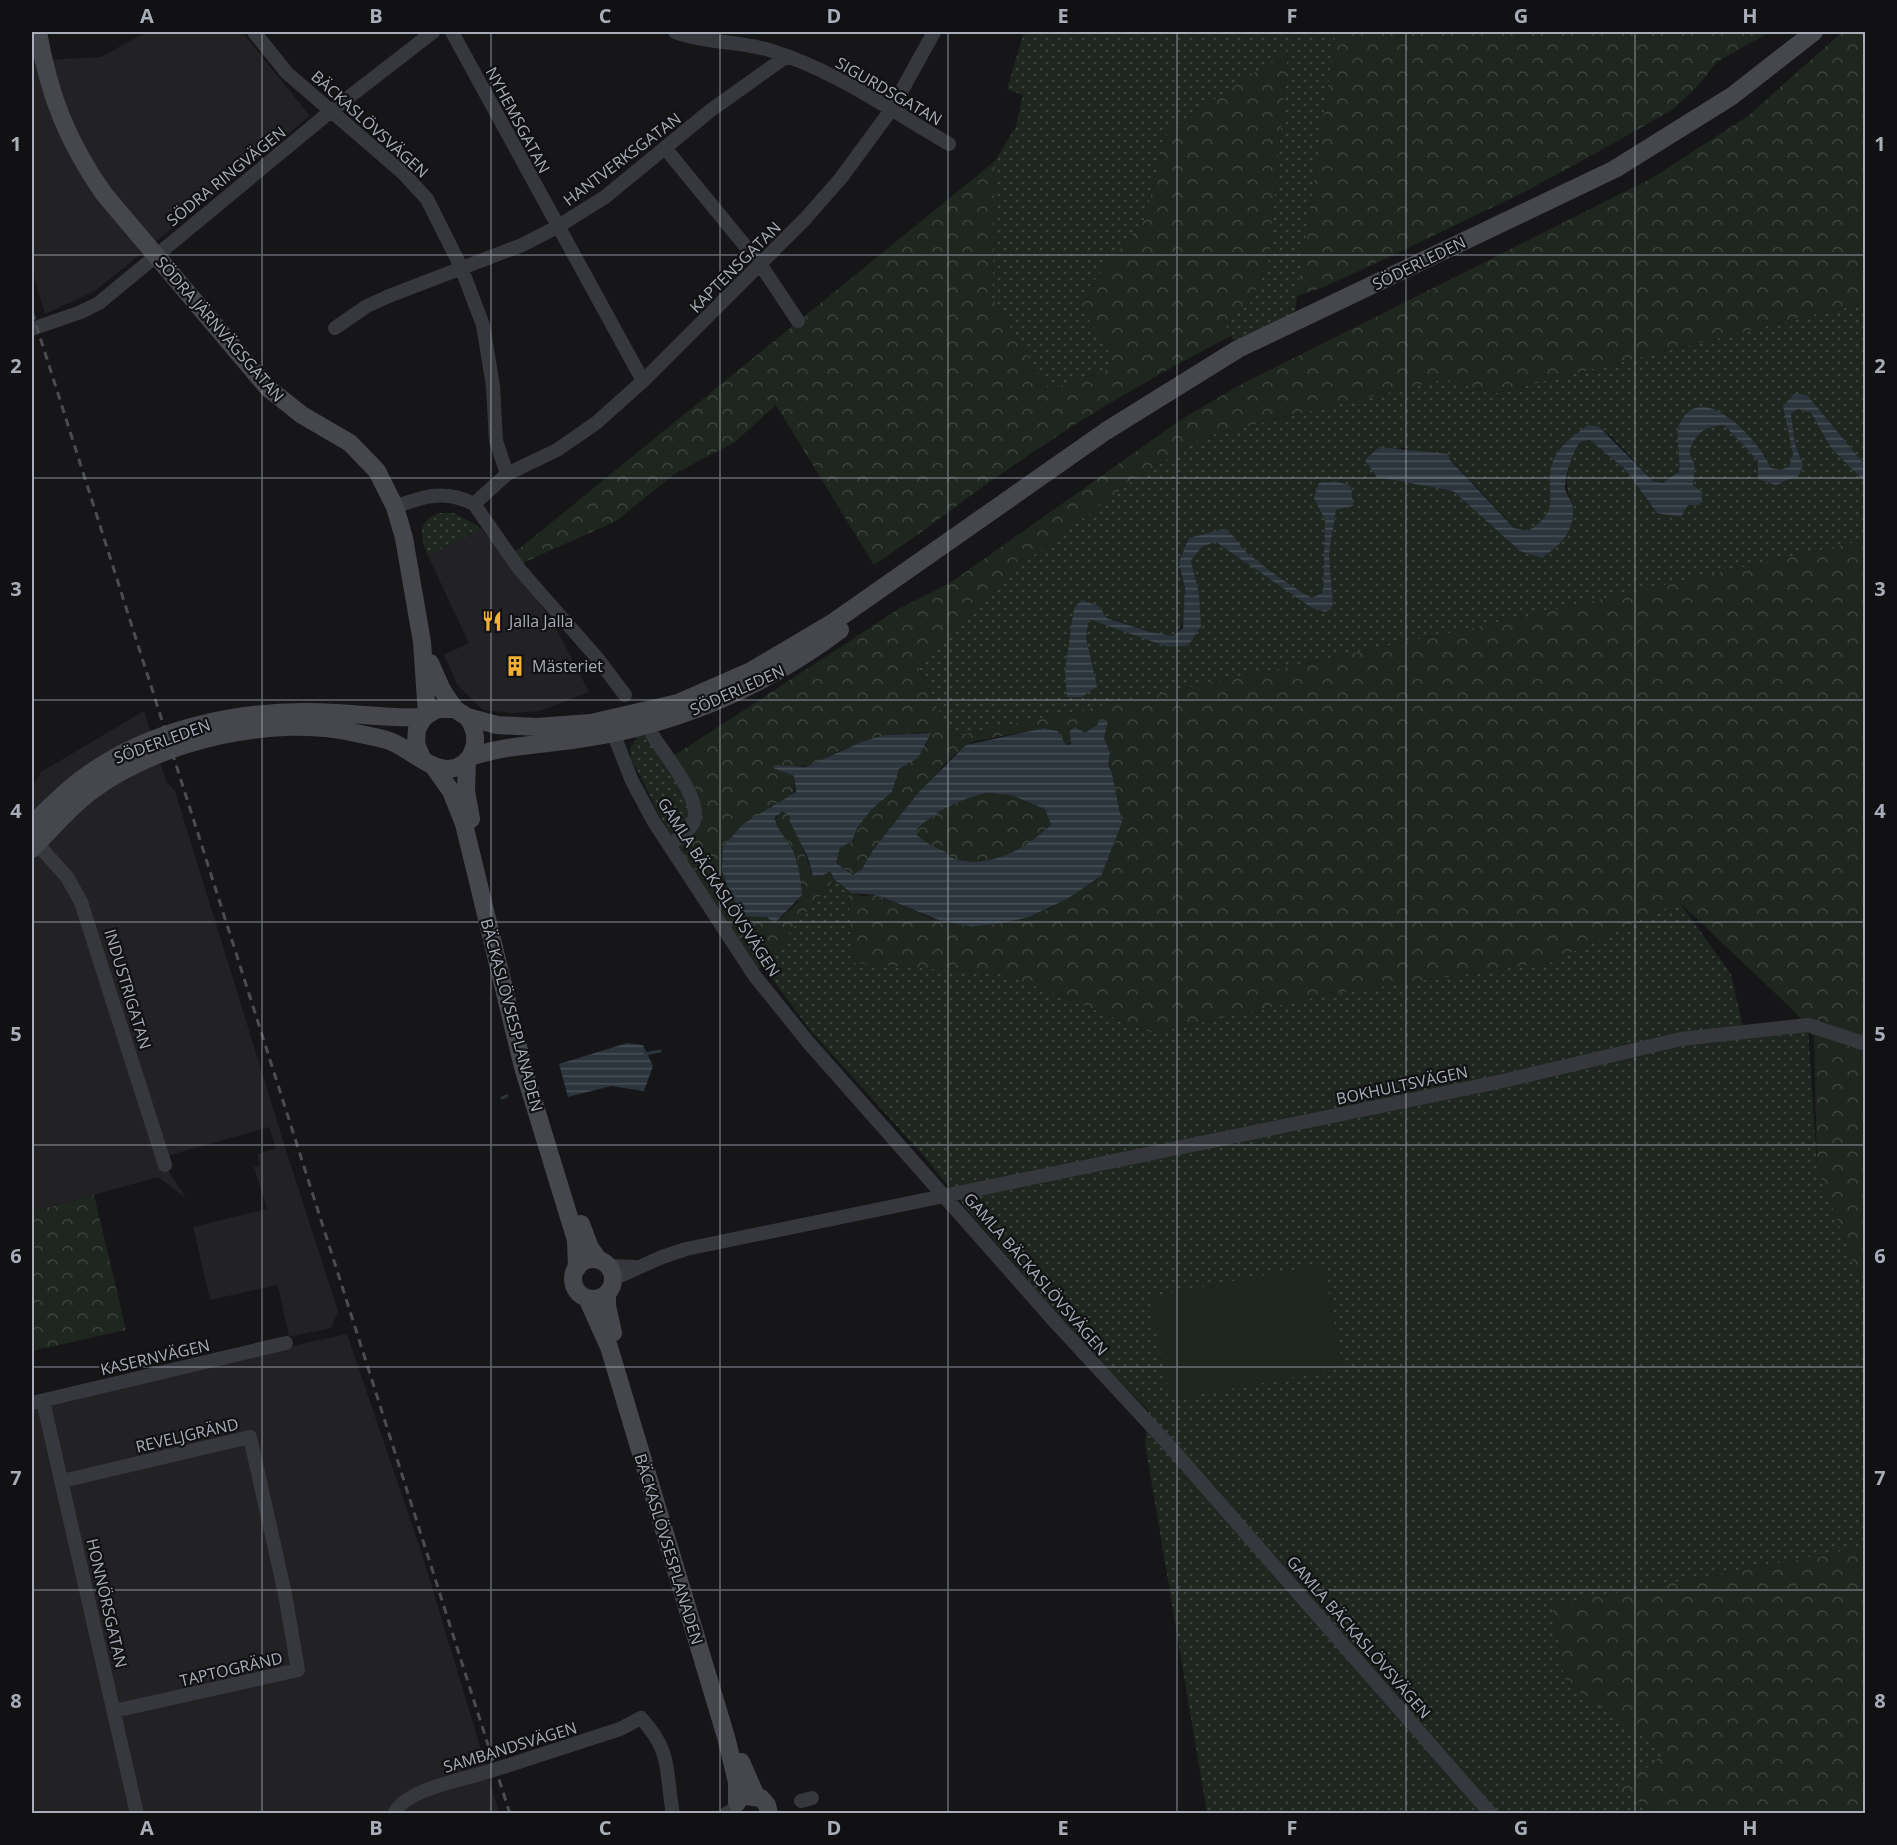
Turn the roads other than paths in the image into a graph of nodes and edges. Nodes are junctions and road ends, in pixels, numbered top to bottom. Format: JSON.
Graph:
{"nodes":[{"id":1,"x":38,"y":32,"type":"edge"},
{"id":2,"x":254,"y":32,"type":"edge"},
{"id":3,"x":433,"y":32,"type":"edge"},
{"id":4,"x":452,"y":32,"type":"edge"},
{"id":5,"x":675,"y":32,"type":"edge"},
{"id":6,"x":934,"y":32,"type":"edge"},
{"id":7,"x":1814,"y":32,"type":"edge"},
{"id":8,"x":787,"y":56,"type":"junction"},
{"id":9,"x":891,"y":110,"type":"junction"},
{"id":10,"x":331,"y":111,"type":"junction"},
{"id":11,"x":948,"y":144,"type":"dead end"},
{"id":12,"x":665,"y":148,"type":"junction"},
{"id":13,"x":558,"y":227,"type":"junction"},
{"id":14,"x":155,"y":256,"type":"junction"},
{"id":15,"x":760,"y":264,"type":"junction"},
{"id":16,"x":461,"y":267,"type":"junction"},
{"id":17,"x":798,"y":321,"type":"dead end"},
{"id":18,"x":336,"y":328,"type":"dead end"},
{"id":19,"x":32,"y":329,"type":"edge"},
{"id":20,"x":643,"y":381,"type":"junction"},
{"id":21,"x":507,"y":474,"type":"junction"},
{"id":22,"x":474,"y":504,"type":"junction"},
{"id":23,"x":395,"y":507,"type":"junction"},
{"id":24,"x":422,"y":642,"type":"junction"},
{"id":25,"x":625,"y":695,"type":"dead end"},
{"id":26,"x":425,"y":716,"type":"junction"},
{"id":27,"x":466,"y":718,"type":"junction"},
{"id":28,"x":604,"y":725,"type":"junction"},
{"id":29,"x":653,"y":736,"type":"dead end"},
{"id":30,"x":424,"y":756,"type":"junction"},
{"id":31,"x":469,"y":758,"type":"junction"},
{"id":32,"x":32,"y":825,"type":"edge"},
{"id":33,"x":33,"y":844,"type":"edge"},
{"id":34,"x":670,"y":845,"type":"junction"},
{"id":35,"x":1866,"y":1044,"type":"edge"},
{"id":36,"x":165,"y":1165,"type":"dead end"},
{"id":37,"x":945,"y":1195,"type":"junction"},
{"id":38,"x":577,"y":1268,"type":"junction"},
{"id":39,"x":607,"y":1275,"type":"junction"},
{"id":40,"x":587,"y":1298,"type":"junction"},
{"id":41,"x":286,"y":1342,"type":"dead end"},
{"id":42,"x":37,"y":1402,"type":"edge"},
{"id":43,"x":62,"y":1480,"type":"junction"},
{"id":44,"x":287,"y":1613,"type":"joint"},
{"id":45,"x":114,"y":1711,"type":"junction"},
{"id":46,"x":756,"y":1796,"type":"junction"},
{"id":47,"x":733,"y":1810,"type":"edge"},
{"id":48,"x":137,"y":1814,"type":"edge"},
{"id":49,"x":394,"y":1814,"type":"edge"},
{"id":50,"x":673,"y":1814,"type":"edge"},
{"id":51,"x":769,"y":1814,"type":"edge"},
{"id":52,"x":1491,"y":1814,"type":"edge"}],
"edges":[{"from":1,"to":14,"type":"street","name":"SÖDRA JÄRNVÄGSGATAN"},
{"from":2,"to":10,"type":"street","name":"BÄCKASLÖVSVÄGEN"},
{"from":3,"to":10,"type":"street","name":"SÖDRA RINGVÄGEN"},
{"from":4,"to":13,"type":"street","name":"NYHEMSGATAN"},
{"from":5,"to":8,"type":"street","name":"SIGURDSGATAN"},
{"from":6,"to":9,"type":"street","name":"KAPTENSGATAN"},
{"from":7,"to":28,"type":"street","name":"SÖDERLEDEN"},
{"from":8,"to":9,"type":"street","name":"SIGURDSGATAN"},
{"from":8,"to":12,"type":"street","name":"HANTVERKSGATAN"},
{"from":9,"to":11,"type":"street","name":"SIGURDSGATAN"},
{"from":9,"to":15,"type":"street","name":"KAPTENSGATAN"},
{"from":10,"to":14,"type":"street","name":"SÖDRA RINGVÄGEN"},
{"from":10,"to":16,"type":"street","name":"BÄCKASLÖVSVÄGEN"},
{"from":12,"to":13,"type":"street","name":"HANTVERKSGATAN"},
{"from":12,"to":15,"type":"street"},
{"from":13,"to":16,"type":"street","name":"HANTVERKSGATAN"},
{"from":13,"to":20,"type":"street","name":"NYHEMSGATAN"},
{"from":14,"to":19,"type":"street","name":"SÖDRA RINGVÄGEN"},
{"from":14,"to":23,"type":"street","name":"SÖDRA JÄRNVÄGSGATAN"},
{"from":15,"to":17,"type":"street"},
{"from":15,"to":20,"type":"street","name":"KAPTENSGATAN"},
{"from":16,"to":18,"type":"street","name":"HANTVERKSGATAN"},
{"from":16,"to":21,"type":"street","name":"BÄCKASLÖVSVÄGEN"},
{"from":20,"to":21,"type":"street","name":"KAPTENSGATAN"},
{"from":21,"to":22,"type":"street"},
{"from":22,"to":23,"type":"street"},
{"from":22,"to":25,"type":"street"},
{"from":23,"to":24,"type":"street","name":"SÖDRA JÄRNVÄGSGATAN"},
{"from":24,"to":26,"type":"street","name":"SÖDRA JÄRNVÄGSGATAN"},
{"from":24,"to":27,"type":"street","name":"SÖDRA JÄRNVÄGSGATAN"},
{"from":26,"to":27,"type":"street","name":"SÖDERLEDEN"},
{"from":26,"to":30,"type":"street"},
{"from":26,"to":32,"type":"street","name":"SÖDERLEDEN"},
{"from":27,"to":28,"type":"street","name":"SÖDERLEDEN"},
{"from":27,"to":31,"type":"street"},
{"from":28,"to":31,"type":"street","name":"SÖDERLEDEN"},
{"from":28,"to":34,"type":"street","name":"GAMLA BÄCKASLÖVSVÄGEN"},
{"from":29,"to":34,"type":"street"},
{"from":30,"to":31,"type":"street","name":"SÖDERLEDEN"},
{"from":30,"to":33,"type":"street","name":"SÖDERLEDEN"},
{"from":30,"to":38,"type":"street","name":"BÄCKASLÖVSESPLANADEN"},
{"from":31,"to":39,"type":"street","name":"BÄCKASLÖVSESPLANADEN"},
{"from":33,"to":36,"type":"street","name":"INDUSTRIGATAN"},
{"from":34,"to":37,"type":"street","name":"GAMLA BÄCKASLÖVSVÄGEN"},
{"from":35,"to":37,"type":"street","name":"BOKHULTSVÄGEN"},
{"from":37,"to":39,"type":"street","name":"BOKHULTSVÄGEN"},
{"from":37,"to":52,"type":"street","name":"GAMLA BÄCKASLÖVSVÄGEN"},
{"from":38,"to":39,"type":"street"},
{"from":38,"to":40,"type":"street","name":"BÄCKASLÖVSESPLANADEN"},
{"from":39,"to":40,"type":"street"},
{"from":39,"to":46,"type":"street","name":"BÄCKASLÖVSESPLANADEN"},
{"from":40,"to":47,"type":"street","name":"BÄCKASLÖVSESPLANADEN"},
{"from":41,"to":42,"type":"street","name":"KASERNVÄGEN"},
{"from":42,"to":43,"type":"street","name":"HONNÖRSGATAN"},
{"from":43,"to":44,"type":"street","name":"REVELJGRÄND"},
{"from":43,"to":45,"type":"street","name":"HONNÖRSGATAN"},
{"from":44,"to":45,"type":"street","name":"TAPTOGRÄND"},
{"from":45,"to":48,"type":"street","name":"HONNÖRSGATAN"},
{"from":46,"to":47,"type":"street","name":"BÄCKASLÖVSESPLANADEN"},
{"from":46,"to":51,"type":"street","name":"BÄCKASLÖVSESPLANADEN"},
{"from":49,"to":50,"type":"street","name":"SAMBANDSVÄGEN","bridge":true}]}
